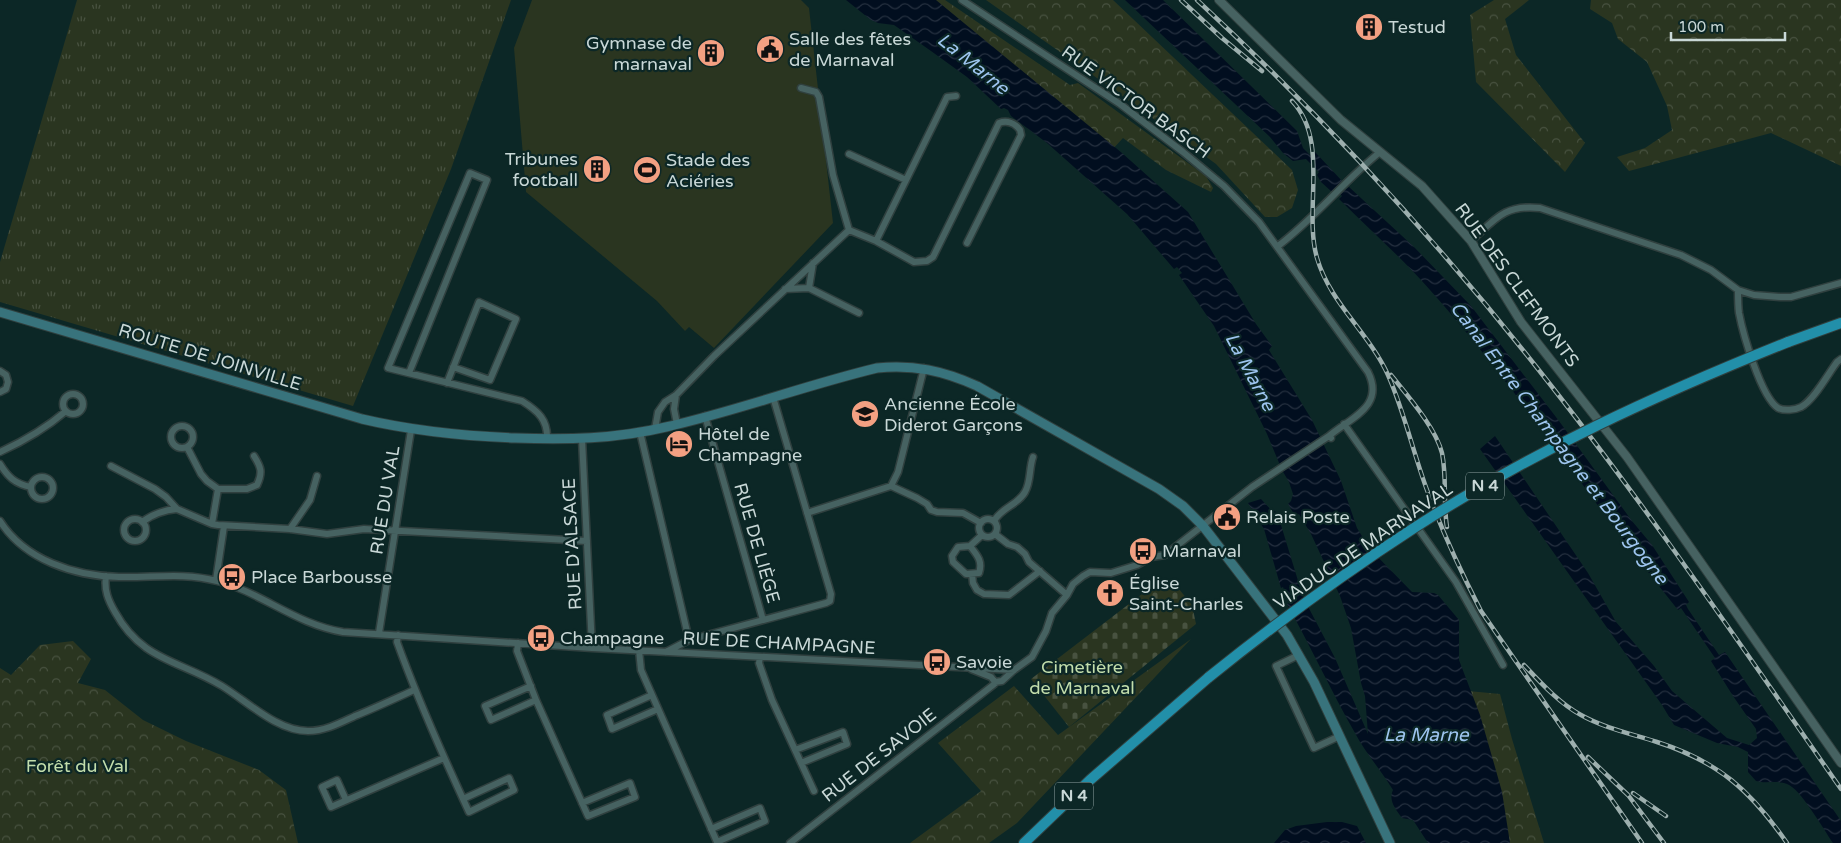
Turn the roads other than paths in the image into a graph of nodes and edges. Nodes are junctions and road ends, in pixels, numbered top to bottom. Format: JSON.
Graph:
{"nodes":[{"id":1,"x":962,"y":0,"type":"edge"},
{"id":2,"x":1219,"y":0,"type":"edge"},
{"id":3,"x":800,"y":88,"type":"dead end"},
{"id":4,"x":956,"y":96,"type":"dead end"},
{"id":5,"x":1380,"y":152,"type":"junction"},
{"id":6,"x":849,"y":154,"type":"dead end"},
{"id":7,"x":906,"y":180,"type":"junction"},
{"id":8,"x":848,"y":230,"type":"junction"},
{"id":9,"x":876,"y":241,"type":"junction"},
{"id":10,"x":1471,"y":241,"type":"junction"},
{"id":11,"x":967,"y":244,"type":"dead end"},
{"id":12,"x":1278,"y":246,"type":"junction"},
{"id":13,"x":813,"y":263,"type":"junction"},
{"id":14,"x":1841,"y":283,"type":"edge"},
{"id":15,"x":809,"y":288,"type":"junction"},
{"id":16,"x":785,"y":289,"type":"junction"},
{"id":17,"x":1738,"y":290,"type":"junction"},
{"id":18,"x":0,"y":312,"type":"edge"},
{"id":19,"x":859,"y":313,"type":"dead end"},
{"id":20,"x":1841,"y":323,"type":"edge"},
{"id":21,"x":1841,"y":359,"type":"edge"},
{"id":22,"x":453,"y":367,"type":"junction"},
{"id":23,"x":924,"y":368,"type":"junction"},
{"id":24,"x":0,"y":371,"type":"edge"},
{"id":25,"x":409,"y":373,"type":"junction"},
{"id":26,"x":447,"y":383,"type":"junction"},
{"id":27,"x":0,"y":392,"type":"edge"},
{"id":28,"x":676,"y":395,"type":"junction"},
{"id":29,"x":773,"y":397,"type":"junction"},
{"id":30,"x":66,"y":411,"type":"dead end"},
{"id":31,"x":705,"y":416,"type":"junction"},
{"id":32,"x":677,"y":424,"type":"junction"},
{"id":33,"x":1344,"y":424,"type":"junction"},
{"id":34,"x":411,"y":430,"type":"junction"},
{"id":35,"x":655,"y":430,"type":"junction"},
{"id":36,"x":640,"y":432,"type":"junction"},
{"id":37,"x":547,"y":439,"type":"junction"},
{"id":38,"x":582,"y":439,"type":"junction"},
{"id":39,"x":187,"y":447,"type":"dead end"},
{"id":40,"x":0,"y":452,"type":"edge"},
{"id":41,"x":254,"y":456,"type":"dead end"},
{"id":42,"x":1033,"y":457,"type":"dead end"},
{"id":43,"x":0,"y":464,"type":"edge"},
{"id":44,"x":111,"y":466,"type":"dead end"},
{"id":45,"x":317,"y":476,"type":"dead end"},
{"id":46,"x":891,"y":486,"type":"junction"},
{"id":47,"x":31,"y":487,"type":"dead end"},
{"id":48,"x":218,"y":488,"type":"junction"},
{"id":49,"x":177,"y":509,"type":"junction"},
{"id":50,"x":806,"y":513,"type":"junction"},
{"id":51,"x":0,"y":521,"type":"edge"},
{"id":52,"x":994,"y":521,"type":"junction"},
{"id":53,"x":142,"y":522,"type":"dead end"},
{"id":54,"x":212,"y":524,"type":"junction"},
{"id":55,"x":981,"y":524,"type":"junction"},
{"id":56,"x":224,"y":526,"type":"junction"},
{"id":57,"x":1204,"y":526,"type":"junction"},
{"id":58,"x":290,"y":529,"type":"junction"},
{"id":59,"x":395,"y":531,"type":"junction"},
{"id":60,"x":995,"y":534,"type":"junction"},
{"id":61,"x":982,"y":535,"type":"junction"},
{"id":62,"x":587,"y":541,"type":"junction"},
{"id":63,"x":970,"y":546,"type":"junction"},
{"id":64,"x":1040,"y":571,"type":"junction"},
{"id":65,"x":972,"y":574,"type":"junction"},
{"id":66,"x":106,"y":576,"type":"junction"},
{"id":67,"x":216,"y":580,"type":"junction"},
{"id":68,"x":1067,"y":595,"type":"junction"},
{"id":69,"x":763,"y":620,"type":"junction"},
{"id":70,"x":379,"y":634,"type":"junction"},
{"id":71,"x":398,"y":635,"type":"junction"},
{"id":72,"x":689,"y":640,"type":"junction"},
{"id":73,"x":518,"y":643,"type":"junction"},
{"id":74,"x":592,"y":648,"type":"junction"},
{"id":75,"x":639,"y":650,"type":"junction"},
{"id":76,"x":665,"y":652,"type":"junction"},
{"id":77,"x":1299,"y":654,"type":"junction"},
{"id":78,"x":760,"y":657,"type":"junction"},
{"id":79,"x":1503,"y":665,"type":"dead end"},
{"id":80,"x":968,"y":668,"type":"junction"},
{"id":81,"x":997,"y":669,"type":"junction"},
{"id":82,"x":1014,"y":670,"type":"junction"},
{"id":83,"x":993,"y":679,"type":"junction"},
{"id":84,"x":1004,"y":679,"type":"junction"},
{"id":85,"x":531,"y":686,"type":"junction"},
{"id":86,"x":414,"y":690,"type":"junction"},
{"id":87,"x":652,"y":695,"type":"junction"},
{"id":88,"x":536,"y":700,"type":"junction"},
{"id":89,"x":658,"y":709,"type":"junction"},
{"id":90,"x":1340,"y":736,"type":"junction"},
{"id":91,"x":795,"y":750,"type":"junction"},
{"id":92,"x":1126,"y":750,"type":"junction"},
{"id":93,"x":444,"y":758,"type":"junction"},
{"id":94,"x":801,"y":763,"type":"junction"},
{"id":95,"x":1841,"y":763,"type":"edge"},
{"id":96,"x":814,"y":791,"type":"dead end"},
{"id":97,"x":463,"y":799,"type":"junction"},
{"id":98,"x":346,"y":800,"type":"dead end"},
{"id":99,"x":582,"y":803,"type":"junction"},
{"id":100,"x":711,"y":829,"type":"junction"},
{"id":101,"x":790,"y":843,"type":"edge"},
{"id":102,"x":1024,"y":843,"type":"edge"},
{"id":103,"x":1034,"y":843,"type":"edge"},
{"id":104,"x":1390,"y":843,"type":"edge"}],
"edges":[{"from":1,"to":12,"type":"street","name":"RUE VICTOR BASCH"},
{"from":2,"to":5,"type":"street","name":"RUE DES CLEFMONTS"},
{"from":3,"to":8,"type":"street"},
{"from":4,"to":7,"type":"street"},
{"from":5,"to":10,"type":"street","name":"RUE DES CLEFMONTS"},
{"from":5,"to":12,"type":"street"},
{"from":6,"to":7,"type":"street"},
{"from":7,"to":9,"type":"street"},
{"from":8,"to":9,"type":"street"},
{"from":8,"to":13,"type":"street"},
{"from":9,"to":11,"type":"street"},
{"from":10,"to":17,"type":"street"},
{"from":10,"to":95,"type":"street","name":"RUE DES CLEFMONTS"},
{"from":12,"to":33,"type":"street","name":"RUE VICTOR BASCH"},
{"from":13,"to":15,"type":"street"},
{"from":13,"to":16,"type":"street"},
{"from":14,"to":17,"type":"street"},
{"from":15,"to":16,"type":"street"},
{"from":15,"to":19,"type":"street"},
{"from":16,"to":28,"type":"street"},
{"from":17,"to":21,"type":"street"},
{"from":18,"to":34,"type":"main road","name":"ROUTE DE JOINVILLE"},
{"from":20,"to":92,"type":"highway","name":"VIADUC DE MARNAVAL","number":"N 4","bridge":true},
{"from":22,"to":22,"type":"street"},
{"from":22,"to":26,"type":"street"},
{"from":23,"to":29,"type":"main road","name":"ROUTE DE JOINVILLE"},
{"from":23,"to":46,"type":"street"},
{"from":23,"to":57,"type":"main road","name":"ROUTE DE JOINVILLE"},
{"from":24,"to":27,"type":"street"},
{"from":25,"to":25,"type":"street"},
{"from":25,"to":26,"type":"street"},
{"from":26,"to":37,"type":"street"},
{"from":28,"to":32,"type":"street"},
{"from":28,"to":35,"type":"street"},
{"from":29,"to":31,"type":"main road","name":"ROUTE DE JOINVILLE"},
{"from":29,"to":50,"type":"street"},
{"from":30,"to":40,"type":"street"},
{"from":31,"to":32,"type":"main road","name":"ROUTE DE JOINVILLE"},
{"from":31,"to":69,"type":"street","name":"RUE DE LIÈGE"},
{"from":32,"to":35,"type":"main road","name":"ROUTE DE JOINVILLE"},
{"from":33,"to":57,"type":"street","name":"RUE VICTOR BASCH"},
{"from":33,"to":79,"type":"street"},
{"from":34,"to":37,"type":"main road","name":"ROUTE DE JOINVILLE"},
{"from":34,"to":59,"type":"street","name":"RUE DU VAL"},
{"from":35,"to":36,"type":"main road","name":"ROUTE DE JOINVILLE"},
{"from":36,"to":38,"type":"main road","name":"ROUTE DE JOINVILLE"},
{"from":36,"to":72,"type":"street"},
{"from":37,"to":38,"type":"main road","name":"ROUTE DE JOINVILLE"},
{"from":38,"to":62,"type":"street","name":"RUE D'ALSACE"},
{"from":39,"to":48,"type":"street"},
{"from":41,"to":48,"type":"street"},
{"from":42,"to":52,"type":"street"},
{"from":43,"to":47,"type":"street"},
{"from":44,"to":49,"type":"street"},
{"from":45,"to":58,"type":"street"},
{"from":46,"to":50,"type":"street"},
{"from":46,"to":55,"type":"street"},
{"from":48,"to":54,"type":"street"},
{"from":49,"to":53,"type":"street"},
{"from":49,"to":54,"type":"street"},
{"from":50,"to":69,"type":"street"},
{"from":51,"to":66,"type":"street","name":"RUE DE CHAMPAGNE"},
{"from":52,"to":55,"type":"street"},
{"from":52,"to":60,"type":"street"},
{"from":54,"to":56,"type":"street"},
{"from":55,"to":61,"type":"street"},
{"from":56,"to":58,"type":"street"},
{"from":56,"to":67,"type":"street"},
{"from":57,"to":68,"type":"street"},
{"from":57,"to":77,"type":"main road","name":"ROUTE DE JOINVILLE"},
{"from":58,"to":59,"type":"street"},
{"from":59,"to":62,"type":"street"},
{"from":59,"to":70,"type":"street","name":"RUE DU VAL"},
{"from":60,"to":61,"type":"street"},
{"from":60,"to":64,"type":"street"},
{"from":61,"to":63,"type":"street"},
{"from":62,"to":74,"type":"street","name":"RUE D'ALSACE"},
{"from":63,"to":65,"type":"street"},
{"from":63,"to":65,"type":"street"},
{"from":64,"to":65,"type":"street"},
{"from":64,"to":68,"type":"street"},
{"from":66,"to":67,"type":"street","name":"RUE DE CHAMPAGNE"},
{"from":66,"to":86,"type":"street"},
{"from":67,"to":70,"type":"street","name":"RUE DE CHAMPAGNE"},
{"from":68,"to":82,"type":"street"},
{"from":69,"to":72,"type":"street"},
{"from":70,"to":71,"type":"street","name":"RUE DE CHAMPAGNE"},
{"from":71,"to":73,"type":"street","name":"RUE DE CHAMPAGNE"},
{"from":71,"to":86,"type":"street"},
{"from":72,"to":76,"type":"street"},
{"from":73,"to":74,"type":"street","name":"RUE DE CHAMPAGNE"},
{"from":73,"to":85,"type":"street"},
{"from":74,"to":75,"type":"street","name":"RUE DE CHAMPAGNE"},
{"from":75,"to":76,"type":"street","name":"RUE DE CHAMPAGNE"},
{"from":75,"to":87,"type":"street"},
{"from":76,"to":78,"type":"street","name":"RUE DE CHAMPAGNE"},
{"from":77,"to":90,"type":"main road","name":"ROUTE DE JOINVILLE"},
{"from":77,"to":90,"type":"street"},
{"from":78,"to":80,"type":"street","name":"RUE DE CHAMPAGNE"},
{"from":78,"to":91,"type":"street"},
{"from":80,"to":81,"type":"street","name":"RUE DE CHAMPAGNE"},
{"from":80,"to":83,"type":"street","name":"RUE DE CHAMPAGNE"},
{"from":81,"to":82,"type":"street"},
{"from":81,"to":83,"type":"street","name":"RUE DE SAVOIE"},
{"from":81,"to":84,"type":"street"},
{"from":82,"to":84,"type":"street"},
{"from":83,"to":84,"type":"street"},
{"from":83,"to":101,"type":"street","name":"RUE DE SAVOIE"},
{"from":85,"to":88,"type":"street"},
{"from":85,"to":88,"type":"street"},
{"from":86,"to":93,"type":"street"},
{"from":87,"to":89,"type":"street"},
{"from":87,"to":89,"type":"street"},
{"from":88,"to":99,"type":"street"},
{"from":89,"to":100,"type":"street"},
{"from":90,"to":104,"type":"main road","name":"ROUTE DE JOINVILLE"},
{"from":91,"to":94,"type":"street"},
{"from":91,"to":94,"type":"street"},
{"from":92,"to":102,"type":"highway","number":"N 4"},
{"from":92,"to":103,"type":"highway","number":"N 4"},
{"from":93,"to":97,"type":"street"},
{"from":93,"to":98,"type":"street"},
{"from":94,"to":96,"type":"street"},
{"from":97,"to":97,"type":"street"},
{"from":99,"to":99,"type":"street"},
{"from":100,"to":100,"type":"street"}]}
